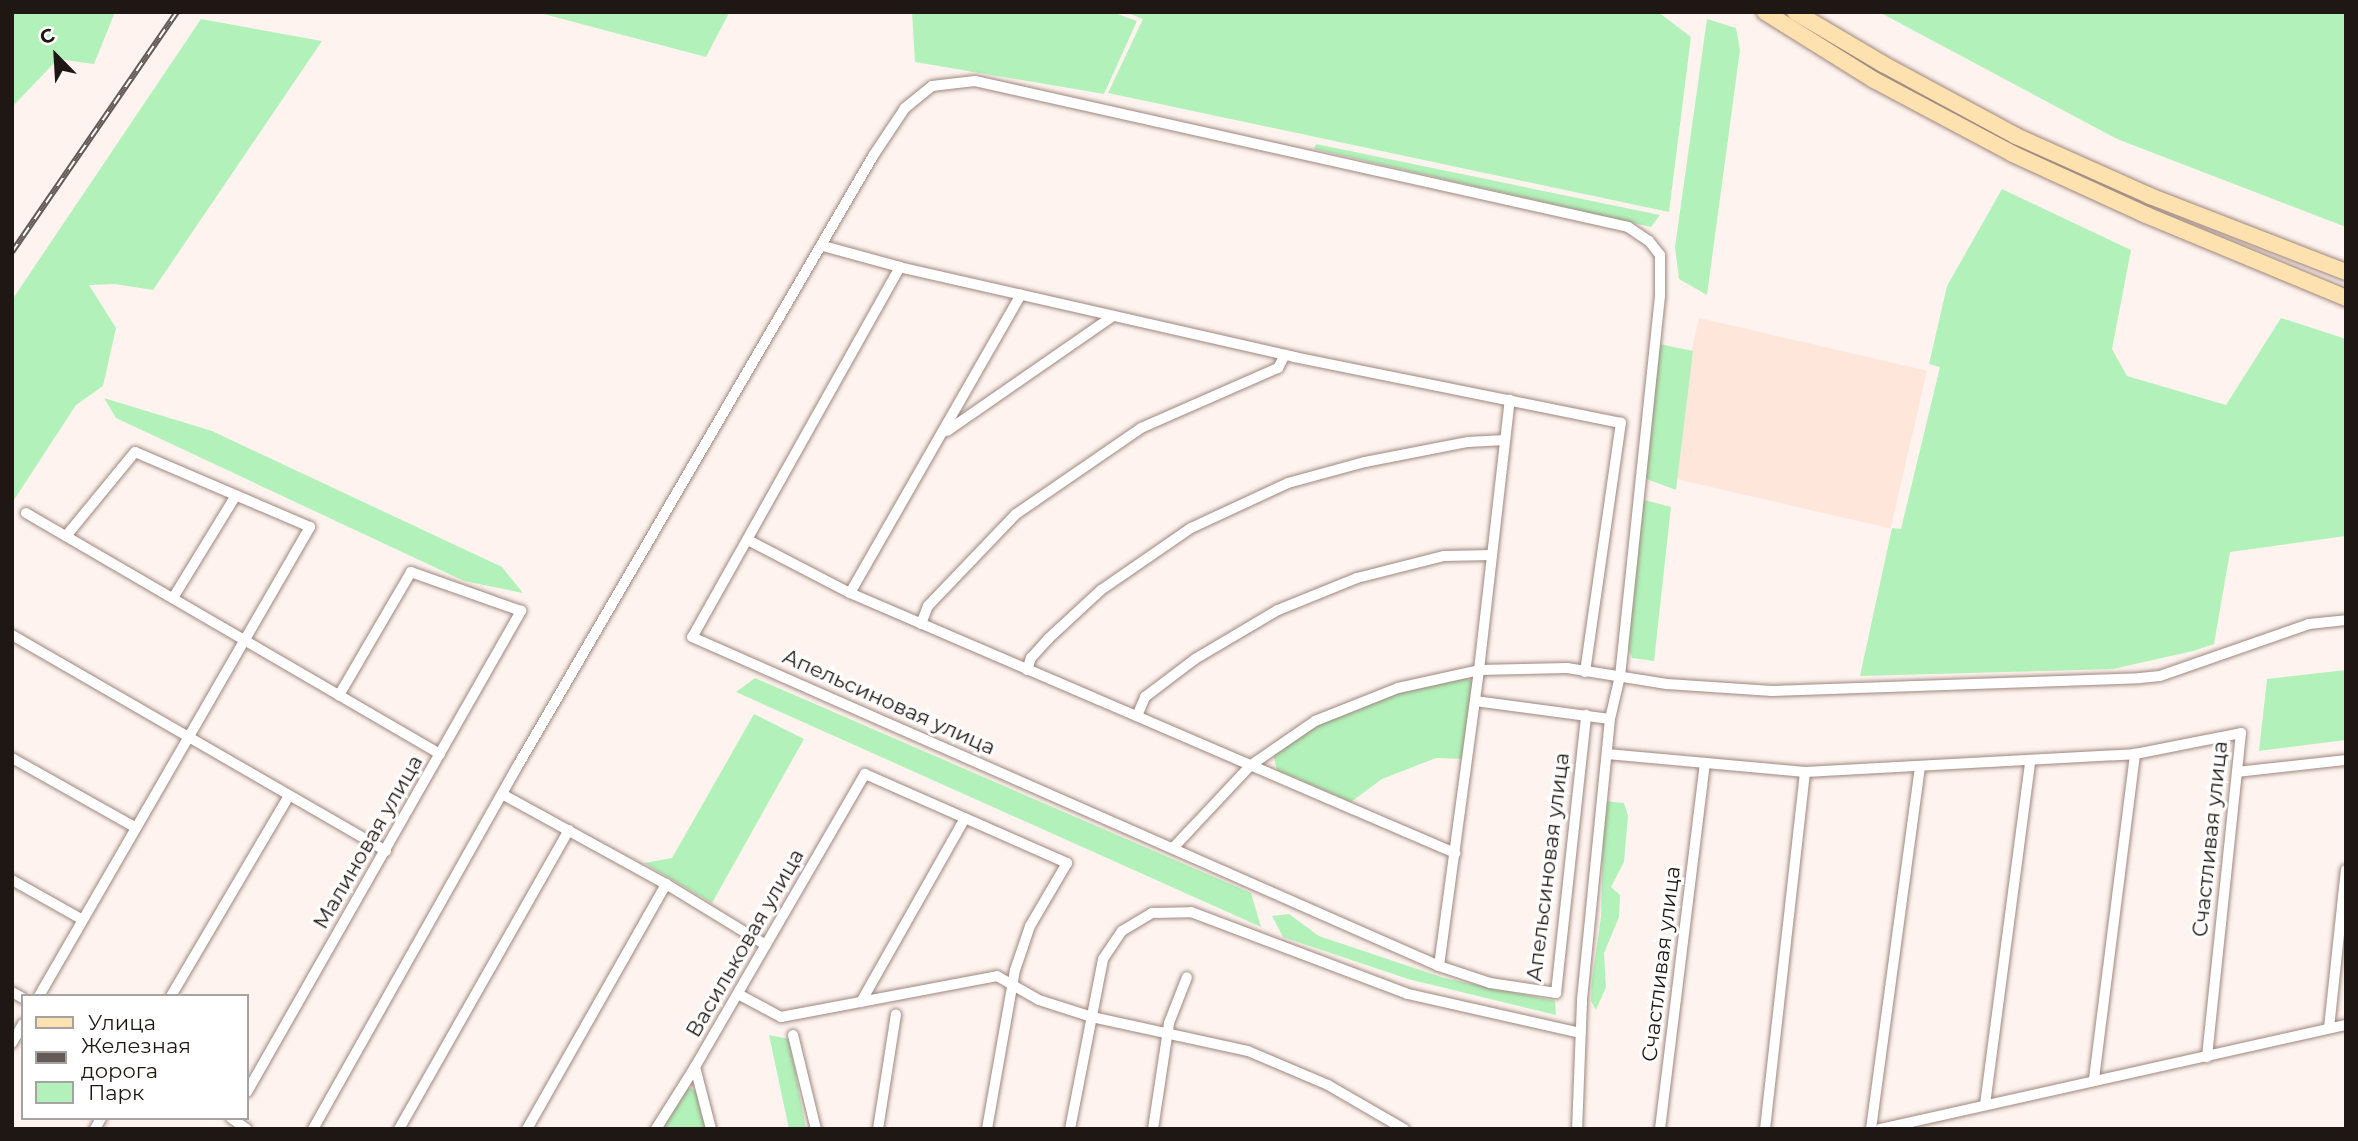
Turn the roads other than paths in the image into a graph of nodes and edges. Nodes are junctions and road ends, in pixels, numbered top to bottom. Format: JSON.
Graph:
{"nodes":[{"id":1,"x":1765,"y":12,"type":"edge"},
{"id":2,"x":1795,"y":12,"type":"edge"},
{"id":3,"x":822,"y":246,"type":"junction"},
{"id":4,"x":900,"y":267,"type":"junction"},
{"id":5,"x":2346,"y":272,"type":"edge"},
{"id":6,"x":1021,"y":295,"type":"junction"},
{"id":7,"x":2346,"y":298,"type":"edge"},
{"id":8,"x":1113,"y":316,"type":"junction"},
{"id":9,"x":1285,"y":355,"type":"junction"},
{"id":10,"x":1510,"y":400,"type":"junction"},
{"id":11,"x":943,"y":433,"type":"junction"},
{"id":12,"x":1505,"y":440,"type":"junction"},
{"id":13,"x":235,"y":497,"type":"junction"},
{"id":14,"x":26,"y":513,"type":"dead end"},
{"id":15,"x":66,"y":536,"type":"junction"},
{"id":16,"x":748,"y":540,"type":"junction"},
{"id":17,"x":1492,"y":555,"type":"junction"},
{"id":18,"x":850,"y":593,"type":"junction"},
{"id":19,"x":173,"y":598,"type":"junction"},
{"id":20,"x":2346,"y":620,"type":"edge"},
{"id":21,"x":921,"y":624,"type":"junction"},
{"id":22,"x":12,"y":635,"type":"edge"},
{"id":23,"x":245,"y":640,"type":"junction"},
{"id":24,"x":1027,"y":670,"type":"junction"},
{"id":25,"x":1479,"y":670,"type":"junction"},
{"id":26,"x":1584,"y":672,"type":"junction"},
{"id":27,"x":1620,"y":676,"type":"junction"},
{"id":28,"x":339,"y":695,"type":"junction"},
{"id":29,"x":1475,"y":701,"type":"junction"},
{"id":30,"x":1586,"y":715,"type":"junction"},
{"id":31,"x":1137,"y":716,"type":"junction"},
{"id":32,"x":1610,"y":719,"type":"junction"},
{"id":33,"x":189,"y":739,"type":"junction"},
{"id":34,"x":440,"y":754,"type":"junction"},
{"id":35,"x":1607,"y":754,"type":"junction"},
{"id":36,"x":2135,"y":754,"type":"junction"},
{"id":37,"x":12,"y":758,"type":"edge"},
{"id":38,"x":2346,"y":760,"type":"edge"},
{"id":39,"x":2030,"y":762,"type":"junction"},
{"id":40,"x":1705,"y":763,"type":"junction"},
{"id":41,"x":1251,"y":765,"type":"junction"},
{"id":42,"x":1920,"y":767,"type":"junction"},
{"id":43,"x":1805,"y":772,"type":"junction"},
{"id":44,"x":2237,"y":772,"type":"junction"},
{"id":45,"x":502,"y":794,"type":"junction"},
{"id":46,"x":289,"y":796,"type":"junction"},
{"id":47,"x":965,"y":818,"type":"junction"},
{"id":48,"x":136,"y":828,"type":"junction"},
{"id":49,"x":569,"y":830,"type":"junction"},
{"id":50,"x":1172,"y":848,"type":"junction"},
{"id":51,"x":386,"y":851,"type":"junction"},
{"id":52,"x":1455,"y":853,"type":"junction"},
{"id":53,"x":2346,"y":870,"type":"edge"},
{"id":54,"x":12,"y":880,"type":"edge"},
{"id":55,"x":666,"y":884,"type":"junction"},
{"id":56,"x":83,"y":920,"type":"junction"},
{"id":57,"x":766,"y":945,"type":"junction"},
{"id":58,"x":1439,"y":966,"type":"junction"},
{"id":59,"x":1187,"y":977,"type":"dead end"},
{"id":60,"x":1014,"y":984,"type":"junction"},
{"id":61,"x":40,"y":994,"type":"edge"},
{"id":62,"x":172,"y":994,"type":"edge"},
{"id":63,"x":738,"y":994,"type":"junction"},
{"id":64,"x":861,"y":1002,"type":"junction"},
{"id":65,"x":896,"y":1014,"type":"dead end"},
{"id":66,"x":1091,"y":1017,"type":"junction"},
{"id":67,"x":2346,"y":1025,"type":"edge"},
{"id":68,"x":21,"y":1027,"type":"edge"},
{"id":69,"x":2329,"y":1028,"type":"junction"},
{"id":70,"x":1581,"y":1033,"type":"junction"},
{"id":71,"x":1169,"y":1034,"type":"junction"},
{"id":72,"x":793,"y":1035,"type":"dead end"},
{"id":73,"x":12,"y":1043,"type":"edge"},
{"id":74,"x":2207,"y":1057,"type":"junction"},
{"id":75,"x":695,"y":1067,"type":"junction"},
{"id":76,"x":2094,"y":1079,"type":"junction"},
{"id":77,"x":248,"y":1090,"type":"edge"},
{"id":78,"x":1984,"y":1105,"type":"junction"},
{"id":79,"x":1156,"y":1128,"type":"edge"},
{"id":80,"x":313,"y":1129,"type":"edge"},
{"id":81,"x":399,"y":1129,"type":"edge"},
{"id":82,"x":527,"y":1129,"type":"edge"},
{"id":83,"x":656,"y":1129,"type":"edge"},
{"id":84,"x":711,"y":1129,"type":"edge"},
{"id":85,"x":816,"y":1129,"type":"edge"},
{"id":86,"x":878,"y":1129,"type":"edge"},
{"id":87,"x":987,"y":1129,"type":"edge"},
{"id":88,"x":1070,"y":1129,"type":"edge"},
{"id":89,"x":1404,"y":1129,"type":"edge"},
{"id":90,"x":1577,"y":1129,"type":"edge"},
{"id":91,"x":1660,"y":1129,"type":"edge"},
{"id":92,"x":1765,"y":1129,"type":"edge"},
{"id":93,"x":1871,"y":1129,"type":"edge"},
{"id":94,"x":1880,"y":1129,"type":"edge"}],
"edges":[{"from":1,"to":7,"type":"main road"},
{"from":2,"to":5,"type":"main road"},
{"from":3,"to":4,"type":"street"},
{"from":3,"to":27,"type":"street"},
{"from":3,"to":45,"type":"street"},
{"from":4,"to":6,"type":"street"},
{"from":4,"to":16,"type":"street","name":"Апельсиновая улица"},
{"from":6,"to":8,"type":"street"},
{"from":6,"to":11,"type":"street"},
{"from":8,"to":9,"type":"street"},
{"from":8,"to":11,"type":"street"},
{"from":9,"to":10,"type":"street"},
{"from":9,"to":21,"type":"street"},
{"from":10,"to":12,"type":"street"},
{"from":10,"to":26,"type":"street"},
{"from":11,"to":18,"type":"street"},
{"from":12,"to":17,"type":"street"},
{"from":12,"to":24,"type":"street"},
{"from":13,"to":15,"type":"street"},
{"from":13,"to":19,"type":"street"},
{"from":13,"to":23,"type":"street"},
{"from":14,"to":15,"type":"street"},
{"from":15,"to":19,"type":"street"},
{"from":16,"to":18,"type":"street"},
{"from":16,"to":50,"type":"street","name":"Апельсиновая улица"},
{"from":17,"to":25,"type":"street"},
{"from":17,"to":31,"type":"street"},
{"from":18,"to":21,"type":"street"},
{"from":19,"to":23,"type":"street"},
{"from":20,"to":27,"type":"street"},
{"from":21,"to":24,"type":"street"},
{"from":22,"to":33,"type":"street"},
{"from":23,"to":28,"type":"street"},
{"from":23,"to":33,"type":"street"},
{"from":24,"to":31,"type":"street"},
{"from":25,"to":26,"type":"street"},
{"from":25,"to":29,"type":"street"},
{"from":25,"to":41,"type":"street"},
{"from":26,"to":27,"type":"street"},
{"from":27,"to":32,"type":"street"},
{"from":28,"to":34,"type":"street"},
{"from":28,"to":34,"type":"street","name":"Малиновая улица"},
{"from":29,"to":30,"type":"street"},
{"from":29,"to":52,"type":"street"},
{"from":30,"to":32,"type":"street"},
{"from":30,"to":58,"type":"street","name":"Апельсиновая улица"},
{"from":31,"to":41,"type":"street"},
{"from":32,"to":35,"type":"street"},
{"from":33,"to":46,"type":"street"},
{"from":33,"to":48,"type":"street"},
{"from":34,"to":51,"type":"street","name":"Малиновая улица"},
{"from":35,"to":40,"type":"street","name":"Счастливая улица"},
{"from":35,"to":70,"type":"street"},
{"from":36,"to":39,"type":"street","name":"Счастливая улица"},
{"from":36,"to":44,"type":"street","name":"Счастливая улица"},
{"from":36,"to":76,"type":"street"},
{"from":37,"to":48,"type":"street"},
{"from":38,"to":44,"type":"street"},
{"from":39,"to":42,"type":"street","name":"Счастливая улица"},
{"from":39,"to":78,"type":"street"},
{"from":40,"to":43,"type":"street","name":"Счастливая улица"},
{"from":40,"to":91,"type":"street","name":"Счастливая улица"},
{"from":41,"to":50,"type":"street"},
{"from":41,"to":52,"type":"street"},
{"from":42,"to":43,"type":"street","name":"Счастливая улица"},
{"from":42,"to":93,"type":"street"},
{"from":43,"to":92,"type":"street"},
{"from":44,"to":74,"type":"street","name":"Счастливая улица"},
{"from":45,"to":49,"type":"street"},
{"from":45,"to":80,"type":"street"},
{"from":46,"to":51,"type":"street"},
{"from":46,"to":62,"type":"street"},
{"from":47,"to":57,"type":"street","name":"Васильковая улица"},
{"from":47,"to":60,"type":"street"},
{"from":47,"to":64,"type":"street"},
{"from":48,"to":56,"type":"street"},
{"from":49,"to":55,"type":"street"},
{"from":49,"to":81,"type":"street"},
{"from":50,"to":58,"type":"street","name":"Апельсиновая улица"},
{"from":51,"to":77,"type":"street","name":"Малиновая улица"},
{"from":52,"to":58,"type":"street"},
{"from":53,"to":69,"type":"street"},
{"from":54,"to":56,"type":"street"},
{"from":55,"to":57,"type":"street"},
{"from":55,"to":82,"type":"street"},
{"from":56,"to":61,"type":"street"},
{"from":57,"to":63,"type":"street","name":"Васильковая улица"},
{"from":59,"to":71,"type":"street"},
{"from":60,"to":64,"type":"street"},
{"from":60,"to":66,"type":"street"},
{"from":60,"to":87,"type":"street"},
{"from":63,"to":64,"type":"street"},
{"from":63,"to":75,"type":"street","name":"Васильковая улица"},
{"from":65,"to":86,"type":"street"},
{"from":66,"to":70,"type":"street"},
{"from":66,"to":71,"type":"street"},
{"from":66,"to":88,"type":"street"},
{"from":67,"to":69,"type":"street"},
{"from":68,"to":73,"type":"street"},
{"from":69,"to":74,"type":"street"},
{"from":70,"to":90,"type":"street"},
{"from":71,"to":79,"type":"street"},
{"from":71,"to":89,"type":"street"},
{"from":72,"to":85,"type":"street"},
{"from":74,"to":76,"type":"street"},
{"from":75,"to":83,"type":"street","name":"Васильковая улица"},
{"from":75,"to":84,"type":"street"},
{"from":76,"to":78,"type":"street"},
{"from":78,"to":94,"type":"street"}]}
